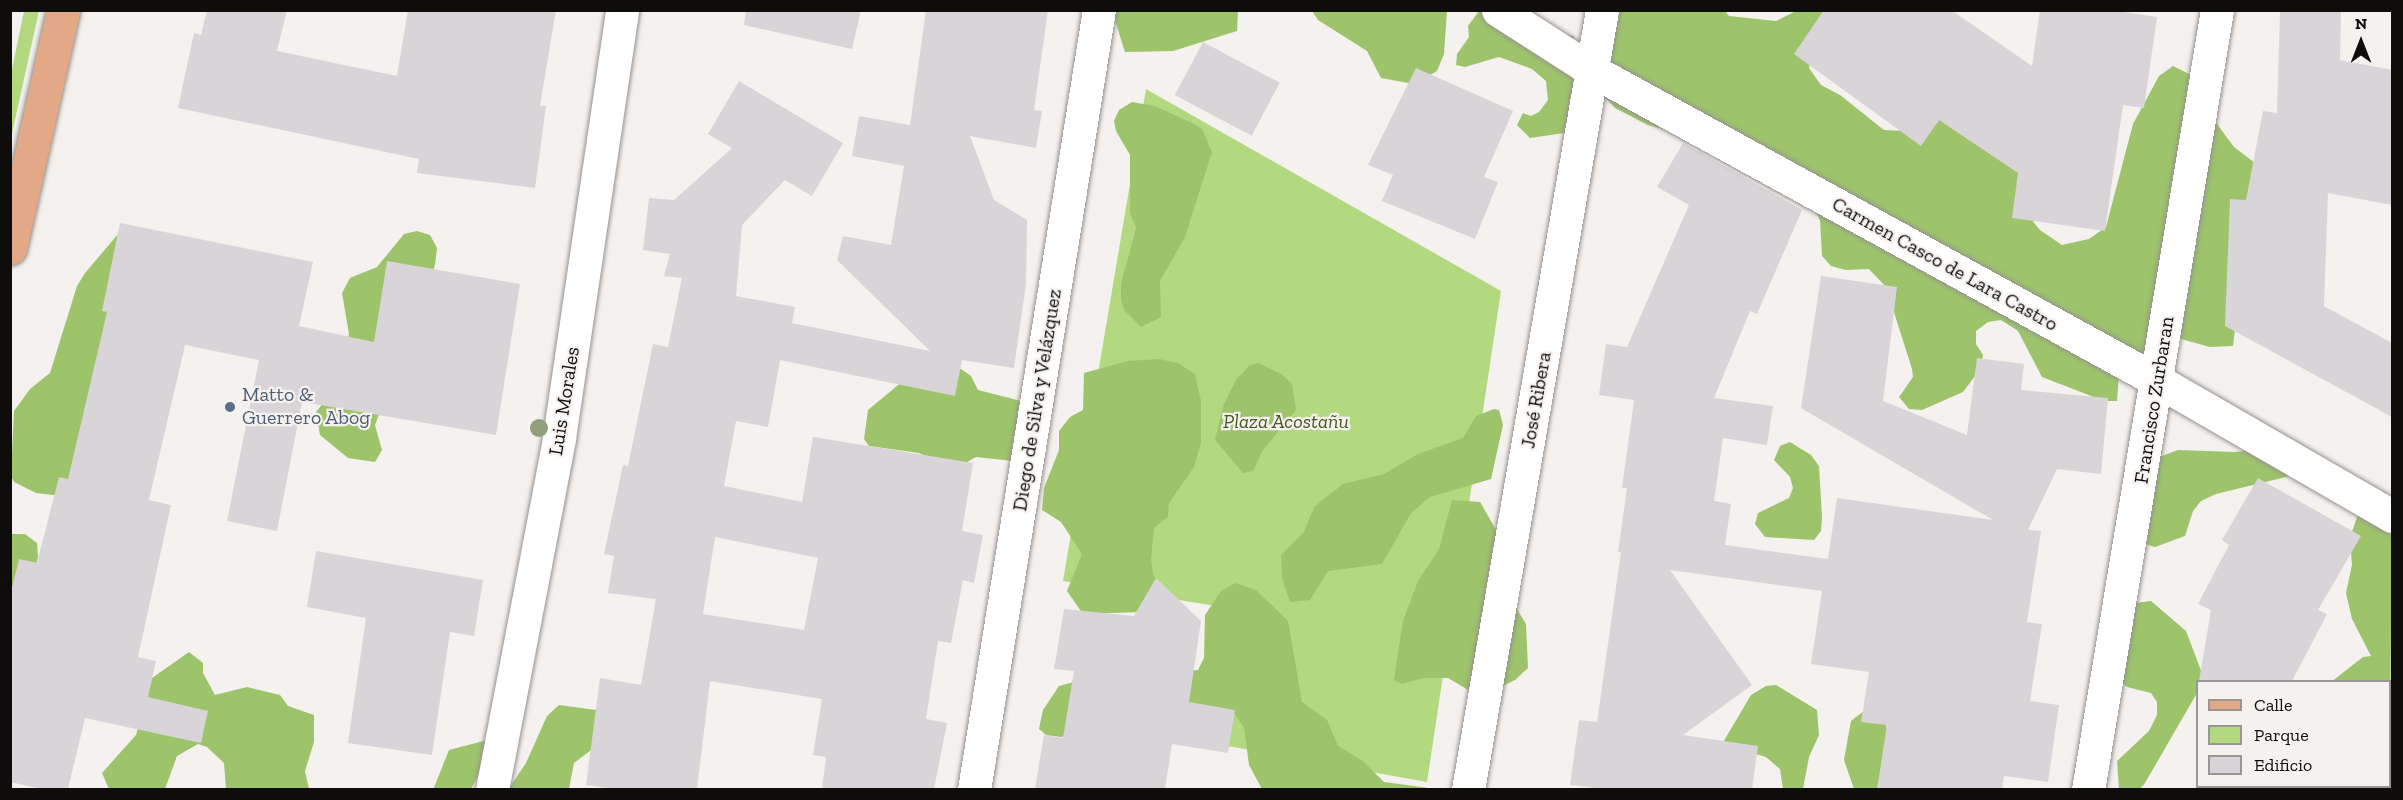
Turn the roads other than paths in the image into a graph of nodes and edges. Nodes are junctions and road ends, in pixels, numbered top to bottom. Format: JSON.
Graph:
{"nodes":[{"id":1,"x":63,"y":10,"type":"edge"},
{"id":2,"x":622,"y":10,"type":"edge"},
{"id":3,"x":1099,"y":10,"type":"edge"},
{"id":4,"x":1498,"y":10,"type":"edge"},
{"id":5,"x":1602,"y":10,"type":"edge"},
{"id":6,"x":2217,"y":10,"type":"edge"},
{"id":7,"x":1593,"y":71,"type":"junction"},
{"id":8,"x":10,"y":248,"type":"edge"},
{"id":9,"x":2158,"y":381,"type":"junction"},
{"id":10,"x":2392,"y":516,"type":"edge"},
{"id":11,"x":492,"y":789,"type":"edge"},
{"id":12,"x":974,"y":789,"type":"edge"},
{"id":13,"x":1468,"y":789,"type":"edge"},
{"id":14,"x":2088,"y":789,"type":"edge"}],
"edges":[{"from":1,"to":8,"type":"main road"},
{"from":2,"to":11,"type":"street","name":"Luis Morales"},
{"from":3,"to":12,"type":"street","name":"Diego de Silva y Velázquez"},
{"from":4,"to":7,"type":"street","name":"Carmen Casco de Lara Castro"},
{"from":5,"to":7,"type":"street","name":"José Ribera"},
{"from":6,"to":9,"type":"street","name":"Francisco Zurbaran"},
{"from":7,"to":9,"type":"street","name":"Carmen Casco de Lara Castro"},
{"from":7,"to":13,"type":"street","name":"José Ribera"},
{"from":9,"to":10,"type":"street","name":"Carmen Casco de Lara Castro"},
{"from":9,"to":14,"type":"street","name":"Francisco Zurbaran"}]}
